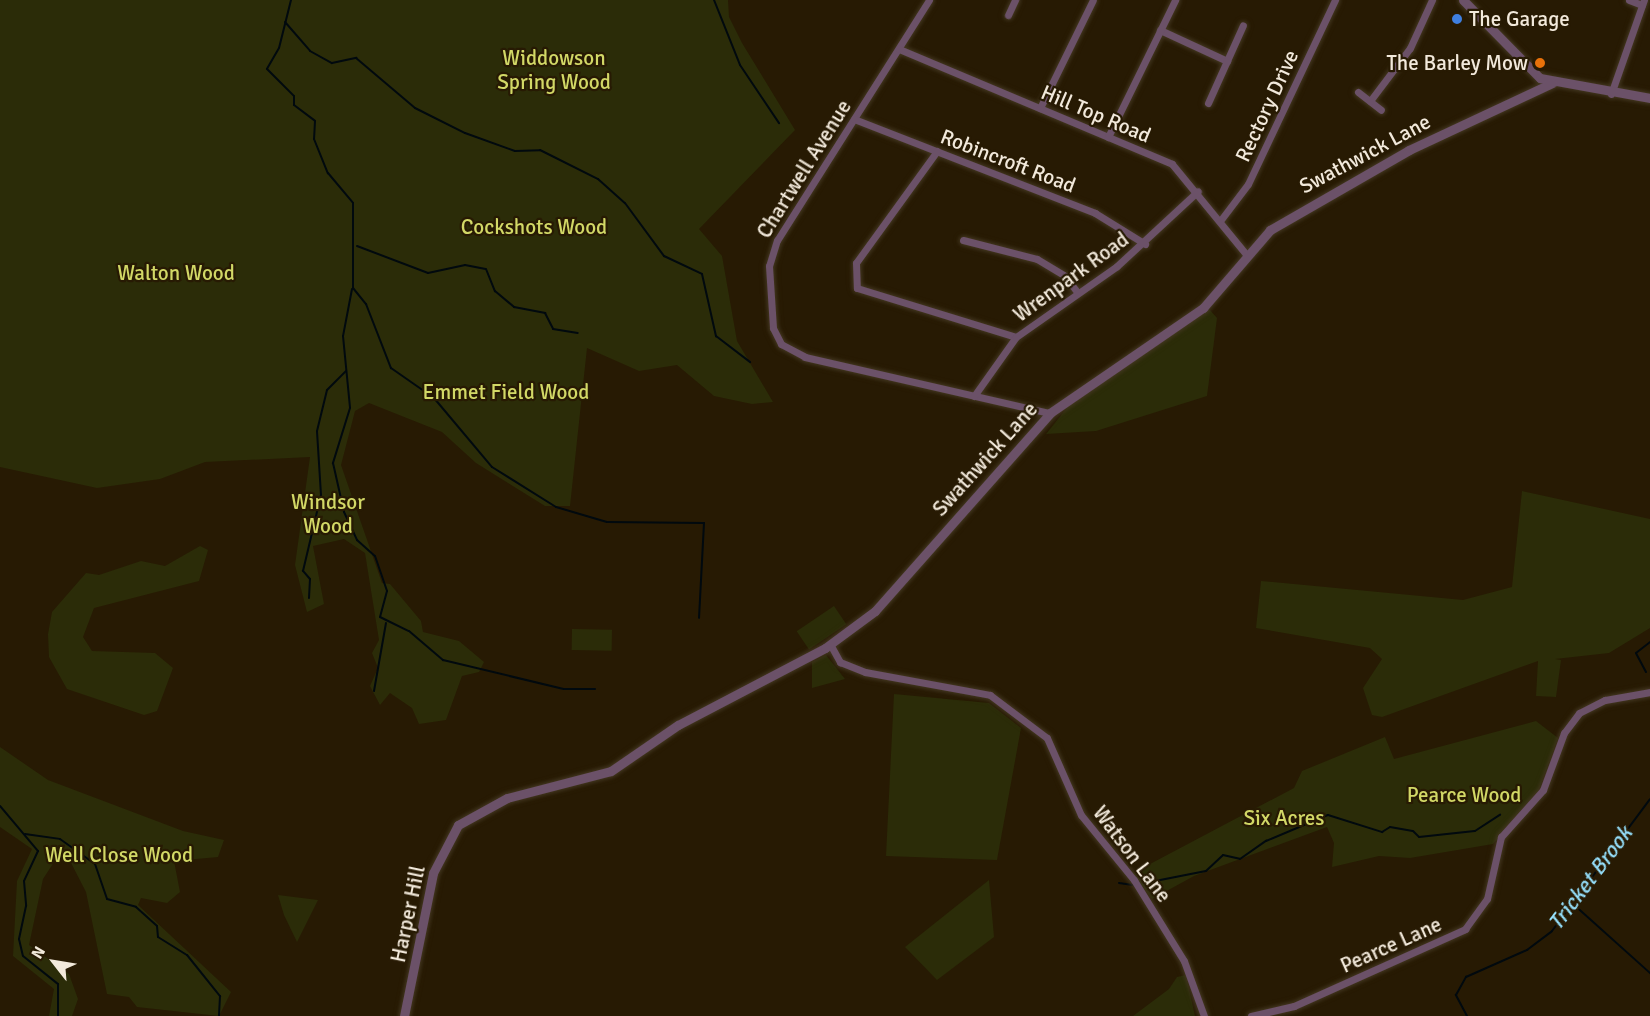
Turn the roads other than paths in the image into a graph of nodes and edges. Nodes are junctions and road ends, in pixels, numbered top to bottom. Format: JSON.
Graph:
{"nodes":[{"id":1,"x":929,"y":0,"type":"edge"},
{"id":2,"x":1016,"y":0,"type":"edge"},
{"id":3,"x":1094,"y":0,"type":"edge"},
{"id":4,"x":1175,"y":0,"type":"edge"},
{"id":5,"x":1335,"y":0,"type":"edge"},
{"id":6,"x":1432,"y":0,"type":"edge"},
{"id":7,"x":1463,"y":0,"type":"edge"},
{"id":8,"x":1629,"y":0,"type":"edge"},
{"id":9,"x":1643,"y":2,"type":"edge"},
{"id":10,"x":1008,"y":15,"type":"dead end"},
{"id":11,"x":1243,"y":26,"type":"dead end"},
{"id":12,"x":1160,"y":30,"type":"junction"},
{"id":13,"x":899,"y":49,"type":"junction"},
{"id":14,"x":1227,"y":61,"type":"junction"},
{"id":15,"x":1531,"y":71,"type":"junction"},
{"id":16,"x":1552,"y":83,"type":"junction"},
{"id":17,"x":1528,"y":90,"type":"junction"},
{"id":18,"x":1358,"y":92,"type":"dead end"},
{"id":19,"x":1611,"y":94,"type":"junction"},
{"id":20,"x":1650,"y":98,"type":"edge"},
{"id":21,"x":1370,"y":101,"type":"junction"},
{"id":22,"x":1208,"y":103,"type":"dead end"},
{"id":23,"x":1040,"y":108,"type":"junction"},
{"id":24,"x":1381,"y":110,"type":"dead end"},
{"id":25,"x":854,"y":119,"type":"junction"},
{"id":26,"x":1108,"y":137,"type":"junction"},
{"id":27,"x":937,"y":151,"type":"junction"},
{"id":28,"x":1198,"y":192,"type":"junction"},
{"id":29,"x":1220,"y":221,"type":"junction"},
{"id":30,"x":963,"y":240,"type":"dead end"},
{"id":31,"x":1145,"y":244,"type":"junction"},
{"id":32,"x":1246,"y":254,"type":"junction"},
{"id":33,"x":1077,"y":292,"type":"junction"},
{"id":34,"x":1016,"y":338,"type":"junction"},
{"id":35,"x":974,"y":396,"type":"junction"},
{"id":36,"x":1050,"y":413,"type":"junction"},
{"id":37,"x":830,"y":644,"type":"junction"},
{"id":38,"x":1650,"y":692,"type":"edge"},
{"id":39,"x":458,"y":825,"type":"joint"},
{"id":40,"x":1294,"y":1006,"type":"junction"},
{"id":41,"x":1274,"y":1010,"type":"junction"},
{"id":42,"x":404,"y":1016,"type":"edge"},
{"id":43,"x":1204,"y":1016,"type":"edge"},
{"id":44,"x":1251,"y":1016,"type":"edge"},
{"id":45,"x":1281,"y":1016,"type":"edge"},
{"id":46,"x":1289,"y":1016,"type":"edge"}],
"edges":[{"from":1,"to":13,"type":"street","name":"Chartwell Avenue"},
{"from":2,"to":10,"type":"street"},
{"from":3,"to":23,"type":"street"},
{"from":4,"to":12,"type":"street"},
{"from":5,"to":29,"type":"street","name":"Rectory Drive"},
{"from":6,"to":21,"type":"street"},
{"from":7,"to":15,"type":"street"},
{"from":8,"to":9,"type":"street"},
{"from":9,"to":19,"type":"street"},
{"from":11,"to":14,"type":"street"},
{"from":12,"to":14,"type":"street"},
{"from":12,"to":26,"type":"street"},
{"from":13,"to":23,"type":"street","name":"Hill Top Road"},
{"from":13,"to":25,"type":"street","name":"Chartwell Avenue"},
{"from":14,"to":22,"type":"street"},
{"from":15,"to":16,"type":"street"},
{"from":15,"to":17,"type":"street"},
{"from":16,"to":17,"type":"street","name":"Swathwick Lane"},
{"from":16,"to":19,"type":"street"},
{"from":17,"to":32,"type":"street","name":"Swathwick Lane"},
{"from":18,"to":21,"type":"street"},
{"from":19,"to":20,"type":"street"},
{"from":21,"to":24,"type":"street"},
{"from":23,"to":26,"type":"street","name":"Hill Top Road"},
{"from":25,"to":27,"type":"street","name":"Robincroft Road"},
{"from":25,"to":35,"type":"street","name":"Chartwell Avenue"},
{"from":26,"to":28,"type":"street","name":"Hill Top Road"},
{"from":27,"to":31,"type":"street","name":"Robincroft Road"},
{"from":27,"to":34,"type":"street"},
{"from":28,"to":29,"type":"street","name":"Hill Top Road"},
{"from":28,"to":31,"type":"street","name":"Wrenpark Road"},
{"from":29,"to":32,"type":"street","name":"Hill Top Road"},
{"from":30,"to":33,"type":"street"},
{"from":31,"to":33,"type":"street","name":"Wrenpark Road"},
{"from":32,"to":36,"type":"street","name":"Swathwick Lane"},
{"from":33,"to":34,"type":"street","name":"Wrenpark Road"},
{"from":34,"to":35,"type":"street","name":"Wrenpark Road"},
{"from":35,"to":36,"type":"street","name":"Chartwell Avenue"},
{"from":36,"to":37,"type":"street","name":"Swathwick Lane"},
{"from":37,"to":39,"type":"street","name":"Swathwick Lane"},
{"from":37,"to":43,"type":"street","name":"Watson Lane"},
{"from":38,"to":40,"type":"street","name":"Pearce Lane"},
{"from":39,"to":42,"type":"street","name":"Harper Hill"},
{"from":40,"to":41,"type":"street"},
{"from":40,"to":46,"type":"street"},
{"from":41,"to":44,"type":"street"},
{"from":41,"to":45,"type":"street"}]}
